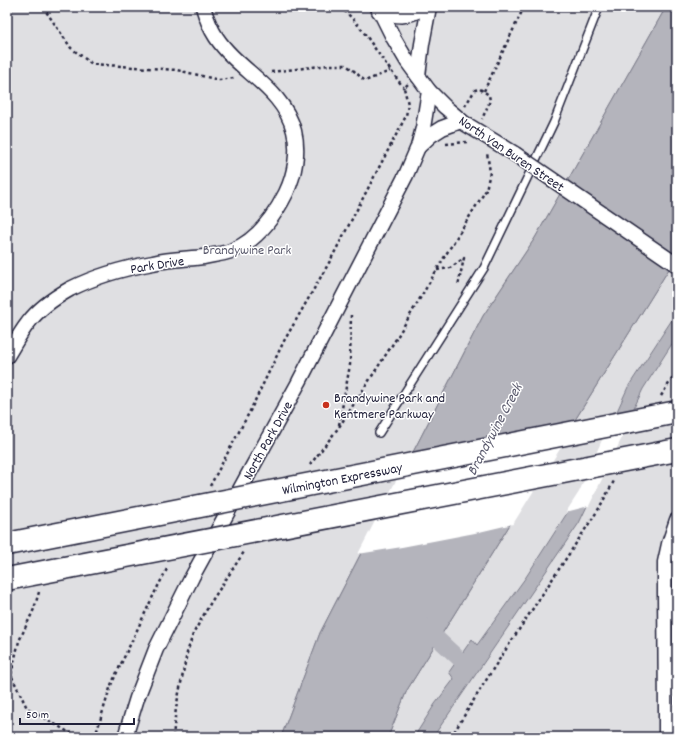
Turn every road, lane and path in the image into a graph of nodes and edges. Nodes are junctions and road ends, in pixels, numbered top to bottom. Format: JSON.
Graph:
{"nodes":[{"id":1,"x":43,"y":7,"type":"edge"},
{"id":2,"x":203,"y":7,"type":"edge"},
{"id":3,"x":339,"y":7,"type":"edge"},
{"id":4,"x":428,"y":7,"type":"edge"},
{"id":5,"x":524,"y":7,"type":"edge"},
{"id":6,"x":599,"y":7,"type":"edge"},
{"id":7,"x":378,"y":9,"type":"edge"},
{"id":8,"x":390,"y":71,"type":"junction"},
{"id":9,"x":252,"y":74,"type":"junction"},
{"id":10,"x":418,"y":76,"type":"junction"},
{"id":11,"x":404,"y":88,"type":"junction"},
{"id":12,"x":429,"y":91,"type":"junction"},
{"id":13,"x":484,"y":91,"type":"junction"},
{"id":14,"x":462,"y":114,"type":"junction"},
{"id":15,"x":476,"y":116,"type":"dead end"},
{"id":16,"x":469,"y":142,"type":"dead end"},
{"id":17,"x":441,"y":146,"type":"dead end"},
{"id":18,"x":418,"y":147,"type":"junction"},
{"id":19,"x":492,"y":153,"type":"dead end"},
{"id":20,"x":677,"y":265,"type":"edge"},
{"id":21,"x":437,"y":270,"type":"junction"},
{"id":22,"x":466,"y":298,"type":"junction"},
{"id":23,"x":351,"y":309,"type":"dead end"},
{"id":24,"x":13,"y":340,"type":"edge"},
{"id":25,"x":7,"y":356,"type":"edge"},
{"id":26,"x":677,"y":371,"type":"edge"},
{"id":27,"x":668,"y":407,"type":"edge"},
{"id":28,"x":339,"y":427,"type":"junction"},
{"id":29,"x":379,"y":433,"type":"dead end"},
{"id":30,"x":677,"y":450,"type":"edge"},
{"id":31,"x":306,"y":471,"type":"dead end"},
{"id":32,"x":617,"y":476,"type":"dead end"},
{"id":33,"x":209,"y":488,"type":"dead end"},
{"id":34,"x":677,"y":520,"type":"edge"},
{"id":35,"x":7,"y":544,"type":"edge"},
{"id":36,"x":248,"y":547,"type":"dead end"},
{"id":37,"x":169,"y":564,"type":"dead end"},
{"id":38,"x":7,"y":579,"type":"edge"},
{"id":39,"x":38,"y":586,"type":"dead end"},
{"id":40,"x":77,"y":737,"type":"edge"},
{"id":41,"x":95,"y":737,"type":"edge"},
{"id":42,"x":125,"y":737,"type":"edge"},
{"id":43,"x":173,"y":737,"type":"edge"},
{"id":44,"x":451,"y":737,"type":"edge"},
{"id":45,"x":666,"y":737,"type":"edge"}],
"edges":[{"from":1,"to":9,"type":"path"},
{"from":2,"to":9,"type":"street","name":"Park Drive"},
{"from":3,"to":8,"type":"path"},
{"from":4,"to":7,"type":"street","name":"North Van Buren Street"},
{"from":4,"to":10,"type":"street"},
{"from":5,"to":13,"type":"path"},
{"from":6,"to":22,"type":"lane"},
{"from":7,"to":10,"type":"street","name":"North Van Buren Street"},
{"from":8,"to":9,"type":"path"},
{"from":8,"to":11,"type":"path"},
{"from":9,"to":24,"type":"street","name":"Park Drive"},
{"from":10,"to":11,"type":"path"},
{"from":10,"to":12,"type":"street","name":"North Van Buren Street"},
{"from":11,"to":33,"type":"path"},
{"from":12,"to":14,"type":"street","name":"North Van Buren Street"},
{"from":12,"to":18,"type":"street","name":"North Park Drive"},
{"from":13,"to":14,"type":"path"},
{"from":13,"to":15,"type":"path"},
{"from":14,"to":18,"type":"street","name":"North Park Drive"},
{"from":14,"to":20,"type":"street","name":"North Van Buren Street","bridge":true},
{"from":16,"to":17,"type":"path"},
{"from":18,"to":42,"type":"street","name":"North Park Drive"},
{"from":19,"to":21,"type":"path"},
{"from":21,"to":22,"type":"path"},
{"from":21,"to":28,"type":"path"},
{"from":22,"to":29,"type":"lane"},
{"from":23,"to":28,"type":"path"},
{"from":24,"to":25,"type":"street","name":"Park Drive"},
{"from":26,"to":27,"type":"path"},
{"from":27,"to":35,"type":"highway","name":"Wilmington Expressway","bridge":true},
{"from":28,"to":31,"type":"path"},
{"from":30,"to":38,"type":"highway","bridge":true},
{"from":32,"to":44,"type":"path"},
{"from":34,"to":45,"type":"street"},
{"from":36,"to":43,"type":"path"},
{"from":37,"to":41,"type":"path"},
{"from":39,"to":40,"type":"path"}]}
